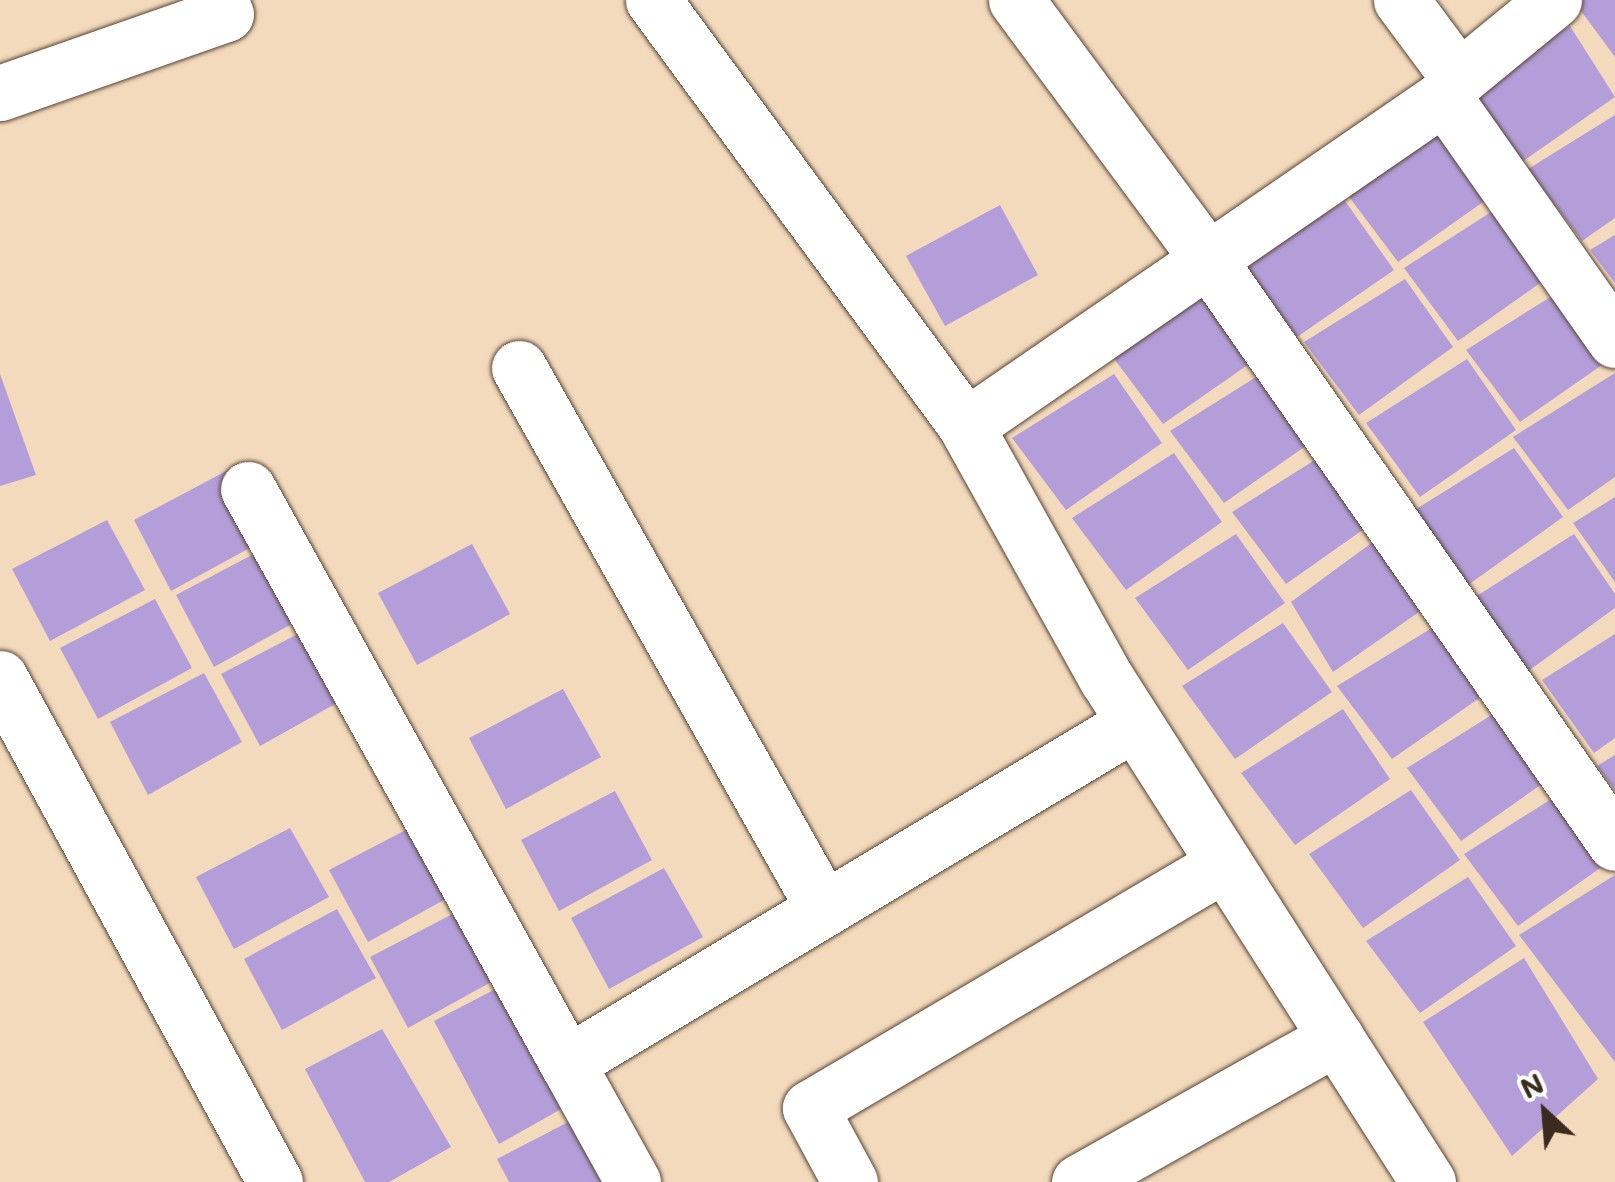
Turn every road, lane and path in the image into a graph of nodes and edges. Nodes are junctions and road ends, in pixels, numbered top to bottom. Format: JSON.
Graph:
{"nodes":[{"id":1,"x":220,"y":0,"type":"edge"},
{"id":2,"x":654,"y":0,"type":"edge"},
{"id":3,"x":1016,"y":0,"type":"edge"},
{"id":4,"x":1401,"y":0,"type":"edge"},
{"id":5,"x":1554,"y":0,"type":"edge"},
{"id":6,"x":1452,"y":88,"type":"junction"},
{"id":7,"x":0,"y":93,"type":"edge"},
{"id":8,"x":1210,"y":262,"type":"junction"},
{"id":9,"x":1615,"y":340,"type":"edge"},
{"id":10,"x":518,"y":368,"type":"dead end"},
{"id":11,"x":966,"y":426,"type":"junction"},
{"id":12,"x":248,"y":489,"type":"dead end"},
{"id":13,"x":0,"y":678,"type":"edge"},
{"id":14,"x":1134,"y":723,"type":"junction"},
{"id":15,"x":1615,"y":843,"type":"edge"},
{"id":16,"x":1225,"y":864,"type":"junction"},
{"id":17,"x":824,"y":909,"type":"junction"},
{"id":18,"x":1336,"y":1038,"type":"junction"},
{"id":19,"x":567,"y":1063,"type":"junction"},
{"id":20,"x":275,"y":1182,"type":"edge"},
{"id":21,"x":633,"y":1182,"type":"edge"},
{"id":22,"x":850,"y":1182,"type":"edge"},
{"id":23,"x":1079,"y":1182,"type":"edge"},
{"id":24,"x":1428,"y":1182,"type":"edge"}],
"edges":[{"from":1,"to":7,"type":"street"},
{"from":2,"to":11,"type":"street"},
{"from":3,"to":8,"type":"street"},
{"from":4,"to":6,"type":"street"},
{"from":5,"to":6,"type":"street"},
{"from":6,"to":8,"type":"street"},
{"from":6,"to":9,"type":"street"},
{"from":8,"to":11,"type":"street"},
{"from":8,"to":15,"type":"street"},
{"from":10,"to":17,"type":"street"},
{"from":11,"to":14,"type":"street"},
{"from":12,"to":19,"type":"street"},
{"from":13,"to":20,"type":"street"},
{"from":14,"to":16,"type":"street"},
{"from":14,"to":17,"type":"street"},
{"from":16,"to":18,"type":"street"},
{"from":16,"to":22,"type":"street"},
{"from":17,"to":19,"type":"street"},
{"from":18,"to":23,"type":"street"},
{"from":18,"to":24,"type":"street"},
{"from":19,"to":21,"type":"street"}]}
